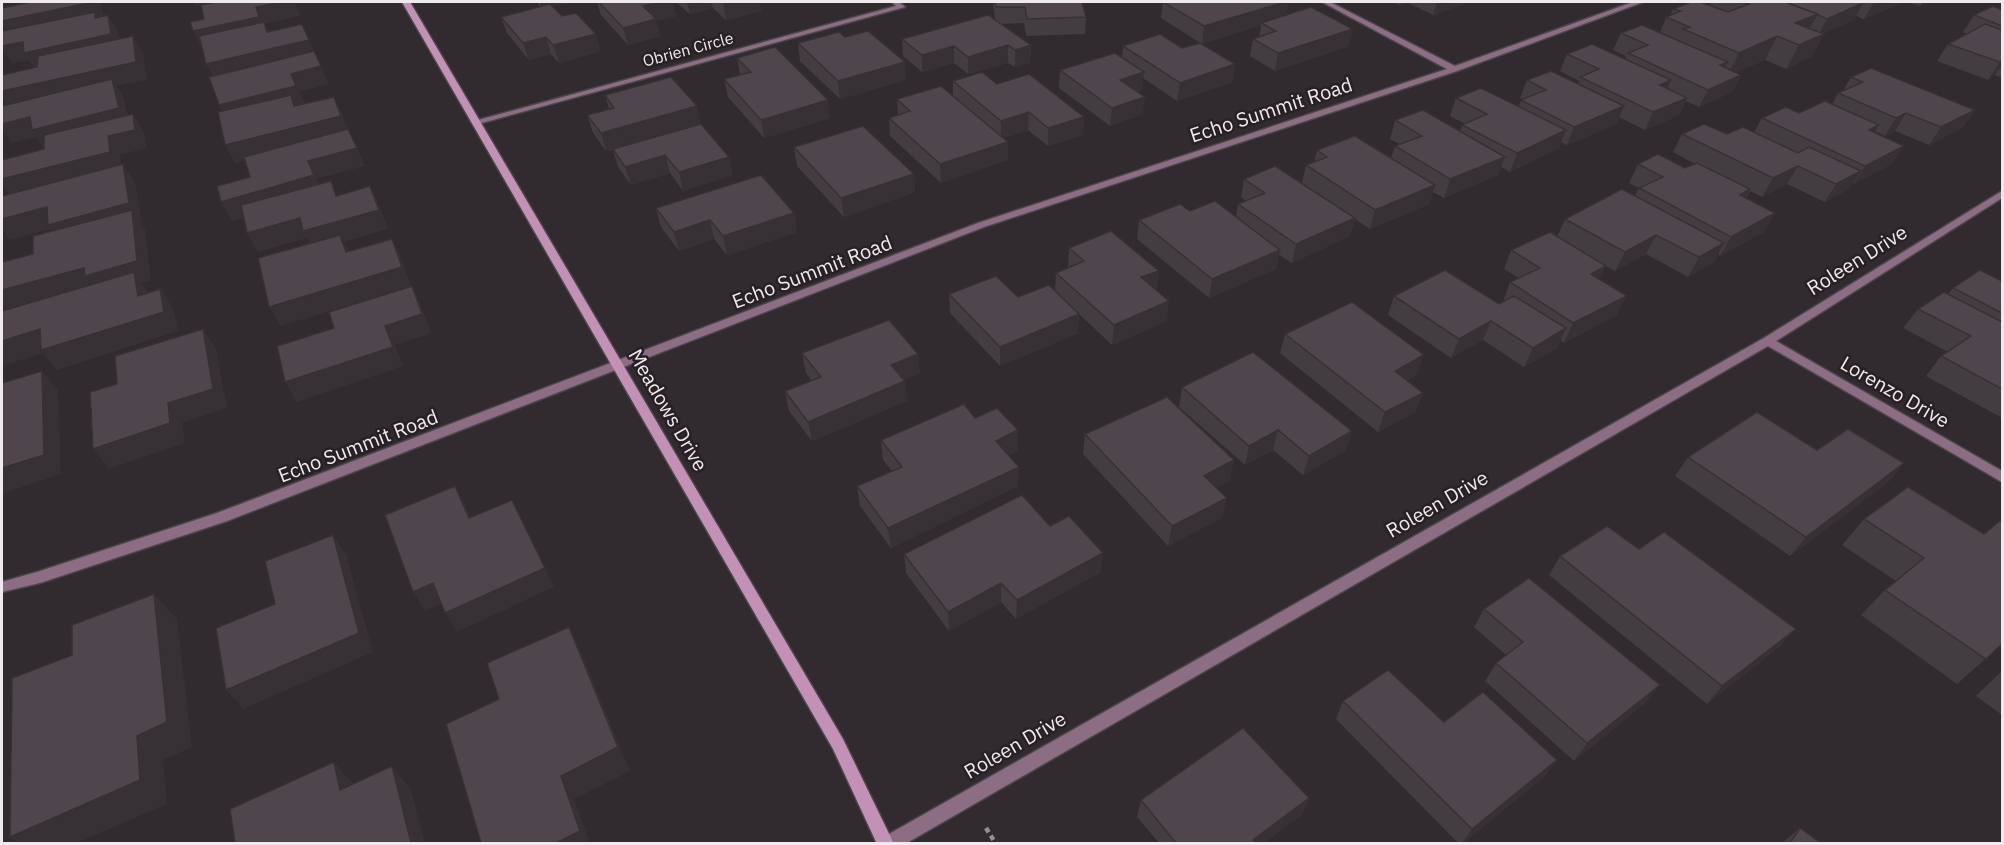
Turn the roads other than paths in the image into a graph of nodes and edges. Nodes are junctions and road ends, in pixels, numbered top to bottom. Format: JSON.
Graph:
{"nodes":[{"id":1,"x":406,"y":2,"type":"edge"},
{"id":2,"x":895,"y":2,"type":"edge"},
{"id":3,"x":1325,"y":2,"type":"edge"},
{"id":4,"x":1639,"y":2,"type":"edge"},
{"id":5,"x":1454,"y":69,"type":"junction"},
{"id":6,"x":475,"y":122,"type":"junction"},
{"id":7,"x":2002,"y":194,"type":"edge"},
{"id":8,"x":1768,"y":340,"type":"junction"},
{"id":9,"x":618,"y":367,"type":"junction"},
{"id":10,"x":2002,"y":477,"type":"edge"},
{"id":11,"x":2,"y":587,"type":"edge"},
{"id":12,"x":887,"y":843,"type":"edge"}],
"edges":[{"from":1,"to":6,"type":"street","name":"Meadows Drive"},
{"from":2,"to":6,"type":"street","name":"Obrien Circle"},
{"from":3,"to":5,"type":"street"},
{"from":4,"to":5,"type":"street","name":"Echo Summit Road"},
{"from":5,"to":9,"type":"street","name":"Echo Summit Road"},
{"from":6,"to":9,"type":"street","name":"Meadows Drive"},
{"from":7,"to":8,"type":"street","name":"Roleen Drive"},
{"from":8,"to":10,"type":"street","name":"Lorenzo Drive"},
{"from":8,"to":12,"type":"street","name":"Roleen Drive"},
{"from":9,"to":11,"type":"street","name":"Echo Summit Road"},
{"from":9,"to":12,"type":"street","name":"Meadows Drive"}]}
